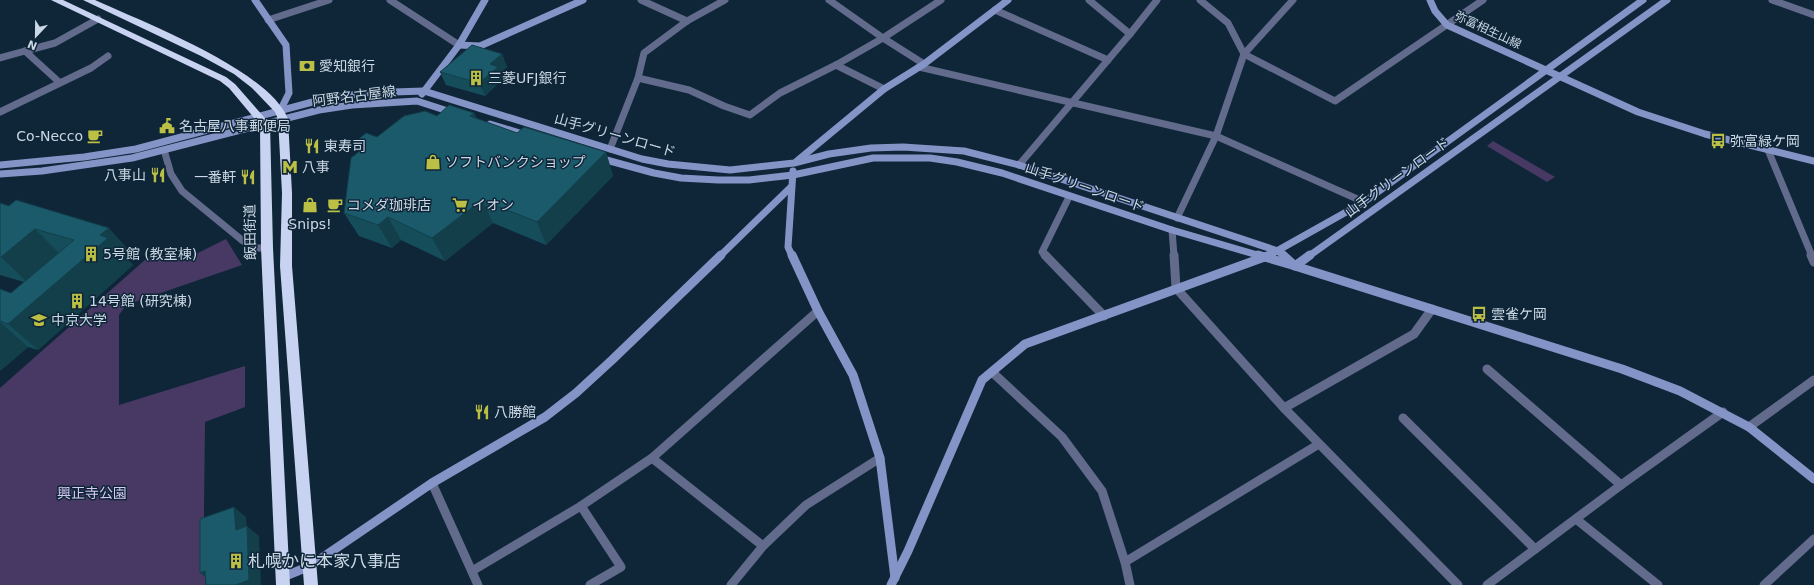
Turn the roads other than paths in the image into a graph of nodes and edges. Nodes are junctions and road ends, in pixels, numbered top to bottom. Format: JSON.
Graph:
{"nodes":[{"id":1,"x":56,"y":0,"type":"edge"},
{"id":2,"x":88,"y":0,"type":"edge"},
{"id":3,"x":255,"y":0,"type":"edge"},
{"id":4,"x":329,"y":0,"type":"edge"},
{"id":5,"x":390,"y":0,"type":"edge"},
{"id":6,"x":485,"y":0,"type":"edge"},
{"id":7,"x":583,"y":0,"type":"edge"},
{"id":8,"x":641,"y":0,"type":"edge"},
{"id":9,"x":725,"y":0,"type":"edge"},
{"id":10,"x":829,"y":0,"type":"edge"},
{"id":11,"x":941,"y":0,"type":"edge"},
{"id":12,"x":1008,"y":0,"type":"edge"},
{"id":13,"x":1089,"y":0,"type":"edge"},
{"id":14,"x":1157,"y":0,"type":"edge"},
{"id":15,"x":1200,"y":0,"type":"edge"},
{"id":16,"x":1293,"y":0,"type":"edge"},
{"id":17,"x":1430,"y":0,"type":"edge"},
{"id":18,"x":1483,"y":0,"type":"edge"},
{"id":19,"x":1643,"y":0,"type":"edge"},
{"id":20,"x":1667,"y":0,"type":"edge"},
{"id":21,"x":1772,"y":0,"type":"edge"},
{"id":22,"x":995,"y":10,"type":"junction"},
{"id":23,"x":1814,"y":15,"type":"edge"},
{"id":24,"x":98,"y":19,"type":"junction"},
{"id":25,"x":268,"y":20,"type":"junction"},
{"id":26,"x":687,"y":21,"type":"junction"},
{"id":27,"x":1447,"y":25,"type":"junction"},
{"id":28,"x":1130,"y":34,"type":"junction"},
{"id":29,"x":883,"y":38,"type":"junction"},
{"id":30,"x":459,"y":45,"type":"junction"},
{"id":31,"x":24,"y":51,"type":"junction"},
{"id":32,"x":1244,"y":54,"type":"junction"},
{"id":33,"x":108,"y":56,"type":"dead end"},
{"id":34,"x":0,"y":58,"type":"edge"},
{"id":35,"x":1108,"y":60,"type":"junction"},
{"id":36,"x":836,"y":65,"type":"junction"},
{"id":37,"x":922,"y":65,"type":"junction"},
{"id":38,"x":1546,"y":69,"type":"junction"},
{"id":39,"x":1561,"y":76,"type":"junction"},
{"id":40,"x":638,"y":78,"type":"junction"},
{"id":41,"x":60,"y":82,"type":"junction"},
{"id":42,"x":884,"y":89,"type":"junction"},
{"id":43,"x":424,"y":91,"type":"junction"},
{"id":44,"x":417,"y":102,"type":"junction"},
{"id":45,"x":1071,"y":102,"type":"junction"},
{"id":46,"x":0,"y":112,"type":"edge"},
{"id":47,"x":281,"y":115,"type":"junction"},
{"id":48,"x":462,"y":115,"type":"edge"},
{"id":49,"x":262,"y":120,"type":"junction"},
{"id":50,"x":485,"y":122,"type":"edge"},
{"id":51,"x":1216,"y":136,"type":"junction"},
{"id":52,"x":537,"y":139,"type":"edge"},
{"id":53,"x":610,"y":149,"type":"junction"},
{"id":54,"x":164,"y":150,"type":"junction"},
{"id":55,"x":1768,"y":150,"type":"junction"},
{"id":56,"x":590,"y":155,"type":"edge"},
{"id":57,"x":1814,"y":161,"type":"edge"},
{"id":58,"x":794,"y":163,"type":"junction"},
{"id":59,"x":0,"y":165,"type":"edge"},
{"id":60,"x":1019,"y":166,"type":"junction"},
{"id":61,"x":0,"y":174,"type":"edge"},
{"id":62,"x":793,"y":175,"type":"junction"},
{"id":63,"x":791,"y":187,"type":"junction"},
{"id":64,"x":1069,"y":196,"type":"junction"},
{"id":65,"x":1364,"y":202,"type":"junction"},
{"id":66,"x":1177,"y":218,"type":"junction"},
{"id":67,"x":1172,"y":230,"type":"junction"},
{"id":68,"x":267,"y":248,"type":"junction"},
{"id":69,"x":1278,"y":251,"type":"junction"},
{"id":70,"x":1264,"y":258,"type":"junction"},
{"id":71,"x":1814,"y":262,"type":"edge"},
{"id":72,"x":1295,"y":266,"type":"junction"},
{"id":73,"x":1176,"y":288,"type":"junction"},
{"id":74,"x":1432,"y":309,"type":"junction"},
{"id":75,"x":818,"y":311,"type":"junction"},
{"id":76,"x":1104,"y":316,"type":"junction"},
{"id":77,"x":1487,"y":369,"type":"dead end"},
{"id":78,"x":992,"y":372,"type":"junction"},
{"id":79,"x":1814,"y":380,"type":"edge"},
{"id":80,"x":1284,"y":408,"type":"junction"},
{"id":81,"x":1723,"y":412,"type":"junction"},
{"id":82,"x":1403,"y":418,"type":"dead end"},
{"id":83,"x":1749,"y":427,"type":"junction"},
{"id":84,"x":1319,"y":444,"type":"junction"},
{"id":85,"x":652,"y":458,"type":"junction"},
{"id":86,"x":880,"y":458,"type":"junction"},
{"id":87,"x":1814,"y":479,"type":"edge"},
{"id":88,"x":432,"y":483,"type":"junction"},
{"id":89,"x":1621,"y":485,"type":"junction"},
{"id":90,"x":580,"y":506,"type":"junction"},
{"id":91,"x":1576,"y":519,"type":"junction"},
{"id":92,"x":1814,"y":539,"type":"edge"},
{"id":93,"x":764,"y":546,"type":"junction"},
{"id":94,"x":1535,"y":549,"type":"junction"},
{"id":95,"x":1125,"y":562,"type":"junction"},
{"id":96,"x":310,"y":566,"type":"junction"},
{"id":97,"x":472,"y":571,"type":"junction"},
{"id":98,"x":283,"y":581,"type":"edge"},
{"id":99,"x":894,"y":582,"type":"edge"},
{"id":100,"x":311,"y":585,"type":"edge"},
{"id":101,"x":478,"y":585,"type":"edge"},
{"id":102,"x":590,"y":585,"type":"edge"},
{"id":103,"x":731,"y":585,"type":"edge"},
{"id":104,"x":1130,"y":585,"type":"edge"},
{"id":105,"x":1458,"y":585,"type":"edge"},
{"id":106,"x":1487,"y":585,"type":"edge"},
{"id":107,"x":1658,"y":585,"type":"edge"},
{"id":108,"x":1764,"y":585,"type":"edge"}],
"edges":[{"from":1,"to":24,"type":"highway"},
{"from":2,"to":47,"type":"highway"},
{"from":3,"to":25,"type":"street"},
{"from":4,"to":25,"type":"street"},
{"from":5,"to":30,"type":"street"},
{"from":6,"to":30,"type":"street","name":"阿野名古屋線"},
{"from":7,"to":30,"type":"street"},
{"from":8,"to":26,"type":"street"},
{"from":9,"to":26,"type":"street"},
{"from":10,"to":29,"type":"street"},
{"from":11,"to":29,"type":"street"},
{"from":12,"to":22,"type":"street"},
{"from":13,"to":28,"type":"street"},
{"from":14,"to":28,"type":"street"},
{"from":15,"to":32,"type":"street"},
{"from":16,"to":32,"type":"street"},
{"from":17,"to":27,"type":"street","name":"弥富相生山線"},
{"from":18,"to":27,"type":"street"},
{"from":19,"to":38,"type":"street","name":"山手グリーンロード"},
{"from":20,"to":39,"type":"street","name":"山手グリーンロード"},
{"from":21,"to":23,"type":"street"},
{"from":22,"to":35,"type":"street"},
{"from":22,"to":37,"type":"street"},
{"from":24,"to":31,"type":"street"},
{"from":24,"to":49,"type":"highway"},
{"from":25,"to":47,"type":"street"},
{"from":26,"to":40,"type":"street"},
{"from":27,"to":32,"type":"street"},
{"from":27,"to":38,"type":"street","name":"弥富相生山線"},
{"from":28,"to":35,"type":"street"},
{"from":29,"to":36,"type":"street"},
{"from":29,"to":37,"type":"street"},
{"from":30,"to":43,"type":"street","name":"阿野名古屋線"},
{"from":31,"to":34,"type":"street"},
{"from":31,"to":41,"type":"street"},
{"from":32,"to":51,"type":"street"},
{"from":33,"to":41,"type":"street"},
{"from":35,"to":45,"type":"street"},
{"from":36,"to":40,"type":"street"},
{"from":36,"to":42,"type":"street"},
{"from":37,"to":42,"type":"street"},
{"from":37,"to":45,"type":"street"},
{"from":38,"to":39,"type":"street","name":"弥富相生山線"},
{"from":38,"to":65,"type":"street","name":"山手グリーンロード"},
{"from":39,"to":55,"type":"street","name":"弥富相生山線"},
{"from":39,"to":72,"type":"street","name":"山手グリーンロード"},
{"from":40,"to":53,"type":"street"},
{"from":41,"to":46,"type":"street"},
{"from":42,"to":58,"type":"street"},
{"from":43,"to":44,"type":"street","name":"阿野名古屋線"},
{"from":43,"to":47,"type":"street","name":"阿野名古屋線"},
{"from":43,"to":53,"type":"street","name":"山手グリーンロード"},
{"from":44,"to":47,"type":"street","name":"阿野名古屋線"},
{"from":44,"to":48,"type":"street"},
{"from":45,"to":51,"type":"street"},
{"from":45,"to":60,"type":"street"},
{"from":47,"to":49,"type":"street"},
{"from":47,"to":96,"type":"highway"},
{"from":49,"to":54,"type":"street"},
{"from":49,"to":59,"type":"street"},
{"from":49,"to":68,"type":"highway","name":"飯田街道"},
{"from":50,"to":52,"type":"street","name":"山手グリーンロード"},
{"from":51,"to":65,"type":"street"},
{"from":51,"to":66,"type":"street"},
{"from":53,"to":58,"type":"street","name":"山手グリーンロード"},
{"from":54,"to":61,"type":"street"},
{"from":54,"to":68,"type":"street"},
{"from":55,"to":57,"type":"street","name":"弥富相生山線"},
{"from":55,"to":71,"type":"street"},
{"from":56,"to":62,"type":"street","name":"山手グリーンロード"},
{"from":58,"to":60,"type":"street","name":"山手グリーンロード"},
{"from":58,"to":62,"type":"street"},
{"from":60,"to":66,"type":"street","name":"山手グリーンロード"},
{"from":62,"to":63,"type":"street"},
{"from":62,"to":64,"type":"street","name":"山手グリーンロード"},
{"from":63,"to":75,"type":"street"},
{"from":63,"to":88,"type":"street"},
{"from":64,"to":67,"type":"street","name":"山手グリーンロード"},
{"from":64,"to":76,"type":"street"},
{"from":65,"to":69,"type":"street","name":"山手グリーンロード"},
{"from":66,"to":69,"type":"street","name":"山手グリーンロード"},
{"from":67,"to":70,"type":"street","name":"山手グリーンロード"},
{"from":67,"to":73,"type":"street"},
{"from":68,"to":98,"type":"highway","name":"飯田街道"},
{"from":69,"to":70,"type":"street"},
{"from":69,"to":72,"type":"street"},
{"from":70,"to":72,"type":"street","name":"山手グリーンロード"},
{"from":70,"to":73,"type":"street"},
{"from":72,"to":74,"type":"street"},
{"from":73,"to":76,"type":"street"},
{"from":73,"to":80,"type":"street"},
{"from":74,"to":80,"type":"street"},
{"from":74,"to":81,"type":"street"},
{"from":75,"to":85,"type":"street"},
{"from":75,"to":86,"type":"street"},
{"from":76,"to":78,"type":"street"},
{"from":77,"to":89,"type":"street"},
{"from":78,"to":95,"type":"street"},
{"from":78,"to":99,"type":"street"},
{"from":79,"to":83,"type":"street"},
{"from":80,"to":84,"type":"street"},
{"from":81,"to":83,"type":"street"},
{"from":81,"to":89,"type":"street"},
{"from":82,"to":94,"type":"street"},
{"from":83,"to":87,"type":"street"},
{"from":84,"to":95,"type":"street"},
{"from":84,"to":105,"type":"street"},
{"from":85,"to":90,"type":"street"},
{"from":85,"to":93,"type":"street"},
{"from":86,"to":93,"type":"street"},
{"from":86,"to":99,"type":"street"},
{"from":88,"to":96,"type":"street"},
{"from":88,"to":97,"type":"street"},
{"from":89,"to":91,"type":"street"},
{"from":90,"to":97,"type":"street"},
{"from":90,"to":102,"type":"street"},
{"from":91,"to":94,"type":"street"},
{"from":91,"to":107,"type":"street"},
{"from":92,"to":108,"type":"street"},
{"from":93,"to":103,"type":"street"},
{"from":94,"to":106,"type":"street"},
{"from":95,"to":104,"type":"street"},
{"from":96,"to":98,"type":"street"},
{"from":96,"to":100,"type":"highway"},
{"from":97,"to":101,"type":"street"}]}
